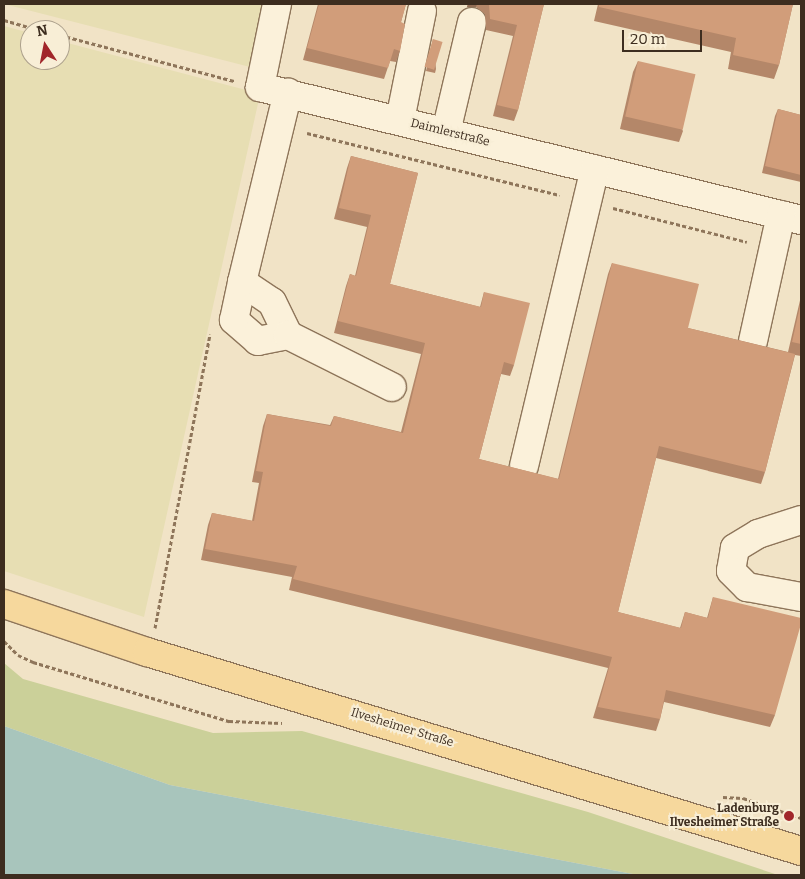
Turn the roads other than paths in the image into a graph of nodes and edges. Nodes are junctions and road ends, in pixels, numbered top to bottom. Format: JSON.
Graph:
{"nodes":[{"id":1,"x":277,"y":4,"type":"edge"},
{"id":2,"x":422,"y":11,"type":"dead end"},
{"id":3,"x":472,"y":22,"type":"dead end"},
{"id":4,"x":288,"y":92,"type":"junction"},
{"id":5,"x":400,"y":120,"type":"junction"},
{"id":6,"x":446,"y":132,"type":"junction"},
{"id":7,"x":595,"y":168,"type":"junction"},
{"id":8,"x":791,"y":217,"type":"edge"},
{"id":9,"x":242,"y":282,"type":"junction"},
{"id":10,"x":288,"y":335,"type":"junction"},
{"id":11,"x":753,"y":341,"type":"dead end"},
{"id":12,"x":392,"y":387,"type":"dead end"},
{"id":13,"x":524,"y":466,"type":"dead end"},
{"id":14,"x":801,"y":520,"type":"edge"},
{"id":15,"x":801,"y":597,"type":"edge"},
{"id":16,"x":4,"y":604,"type":"edge"},
{"id":17,"x":801,"y":851,"type":"edge"}],
"edges":[{"from":1,"to":4,"type":"street","name":"Daimlerstraße"},
{"from":2,"to":5,"type":"street"},
{"from":3,"to":6,"type":"street"},
{"from":4,"to":5,"type":"street","name":"Daimlerstraße"},
{"from":4,"to":9,"type":"street"},
{"from":5,"to":6,"type":"street","name":"Daimlerstraße"},
{"from":6,"to":7,"type":"street","name":"Daimlerstraße"},
{"from":7,"to":8,"type":"street","name":"Daimlerstraße"},
{"from":7,"to":13,"type":"street"},
{"from":8,"to":11,"type":"street"},
{"from":9,"to":10,"type":"street"},
{"from":9,"to":10,"type":"street"},
{"from":10,"to":12,"type":"street"},
{"from":14,"to":15,"type":"street"},
{"from":16,"to":17,"type":"main road","name":"Ilvesheimer Straße"}]}
